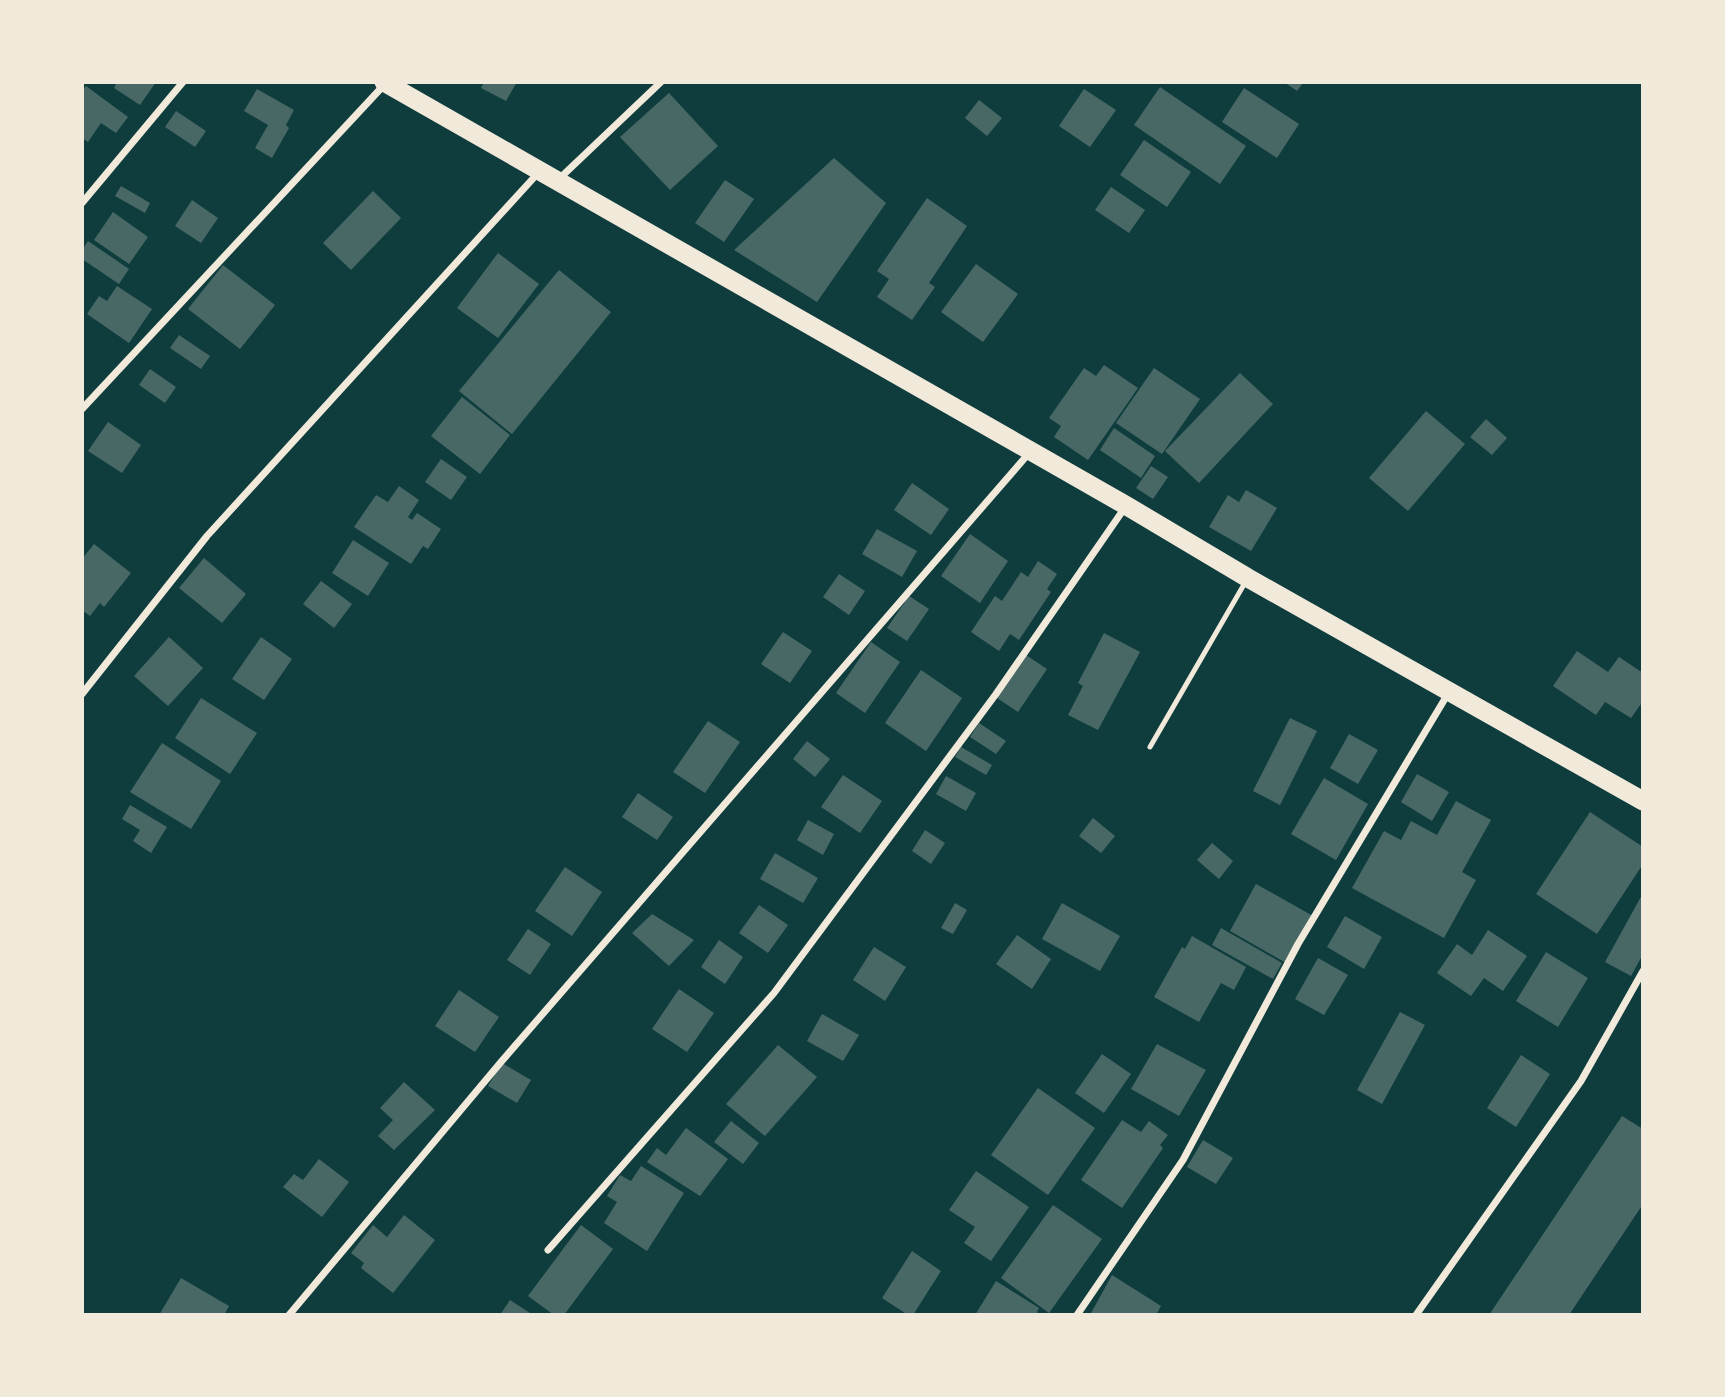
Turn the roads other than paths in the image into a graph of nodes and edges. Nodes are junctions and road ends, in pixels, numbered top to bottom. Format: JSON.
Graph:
{"nodes":[{"id":1,"x":183,"y":82,"type":"edge"},
{"id":2,"x":661,"y":82,"type":"edge"},
{"id":3,"x":385,"y":83,"type":"edge"},
{"id":4,"x":547,"y":177,"type":"junction"},
{"id":5,"x":82,"y":203,"type":"edge"},
{"id":6,"x":82,"y":409,"type":"edge"},
{"id":7,"x":1030,"y":452,"type":"junction"},
{"id":8,"x":1127,"y":506,"type":"junction"},
{"id":9,"x":1248,"y":579,"type":"junction"},
{"id":10,"x":1450,"y":692,"type":"junction"},
{"id":11,"x":82,"y":694,"type":"edge"},
{"id":12,"x":1150,"y":747,"type":"dead end"},
{"id":13,"x":1643,"y":801,"type":"edge"},
{"id":14,"x":1643,"y":971,"type":"edge"},
{"id":15,"x":548,"y":1250,"type":"dead end"},
{"id":16,"x":289,"y":1315,"type":"edge"},
{"id":17,"x":1077,"y":1315,"type":"edge"},
{"id":18,"x":1416,"y":1315,"type":"edge"}],
"edges":[{"from":1,"to":5,"type":"street"},
{"from":2,"to":4,"type":"street"},
{"from":3,"to":4,"type":"highway"},
{"from":3,"to":6,"type":"street"},
{"from":4,"to":7,"type":"highway"},
{"from":4,"to":11,"type":"street"},
{"from":7,"to":8,"type":"highway"},
{"from":7,"to":16,"type":"street"},
{"from":8,"to":9,"type":"highway"},
{"from":8,"to":15,"type":"street"},
{"from":9,"to":10,"type":"highway"},
{"from":9,"to":12,"type":"lane"},
{"from":10,"to":13,"type":"highway"},
{"from":10,"to":17,"type":"street"},
{"from":14,"to":18,"type":"street"}]}
